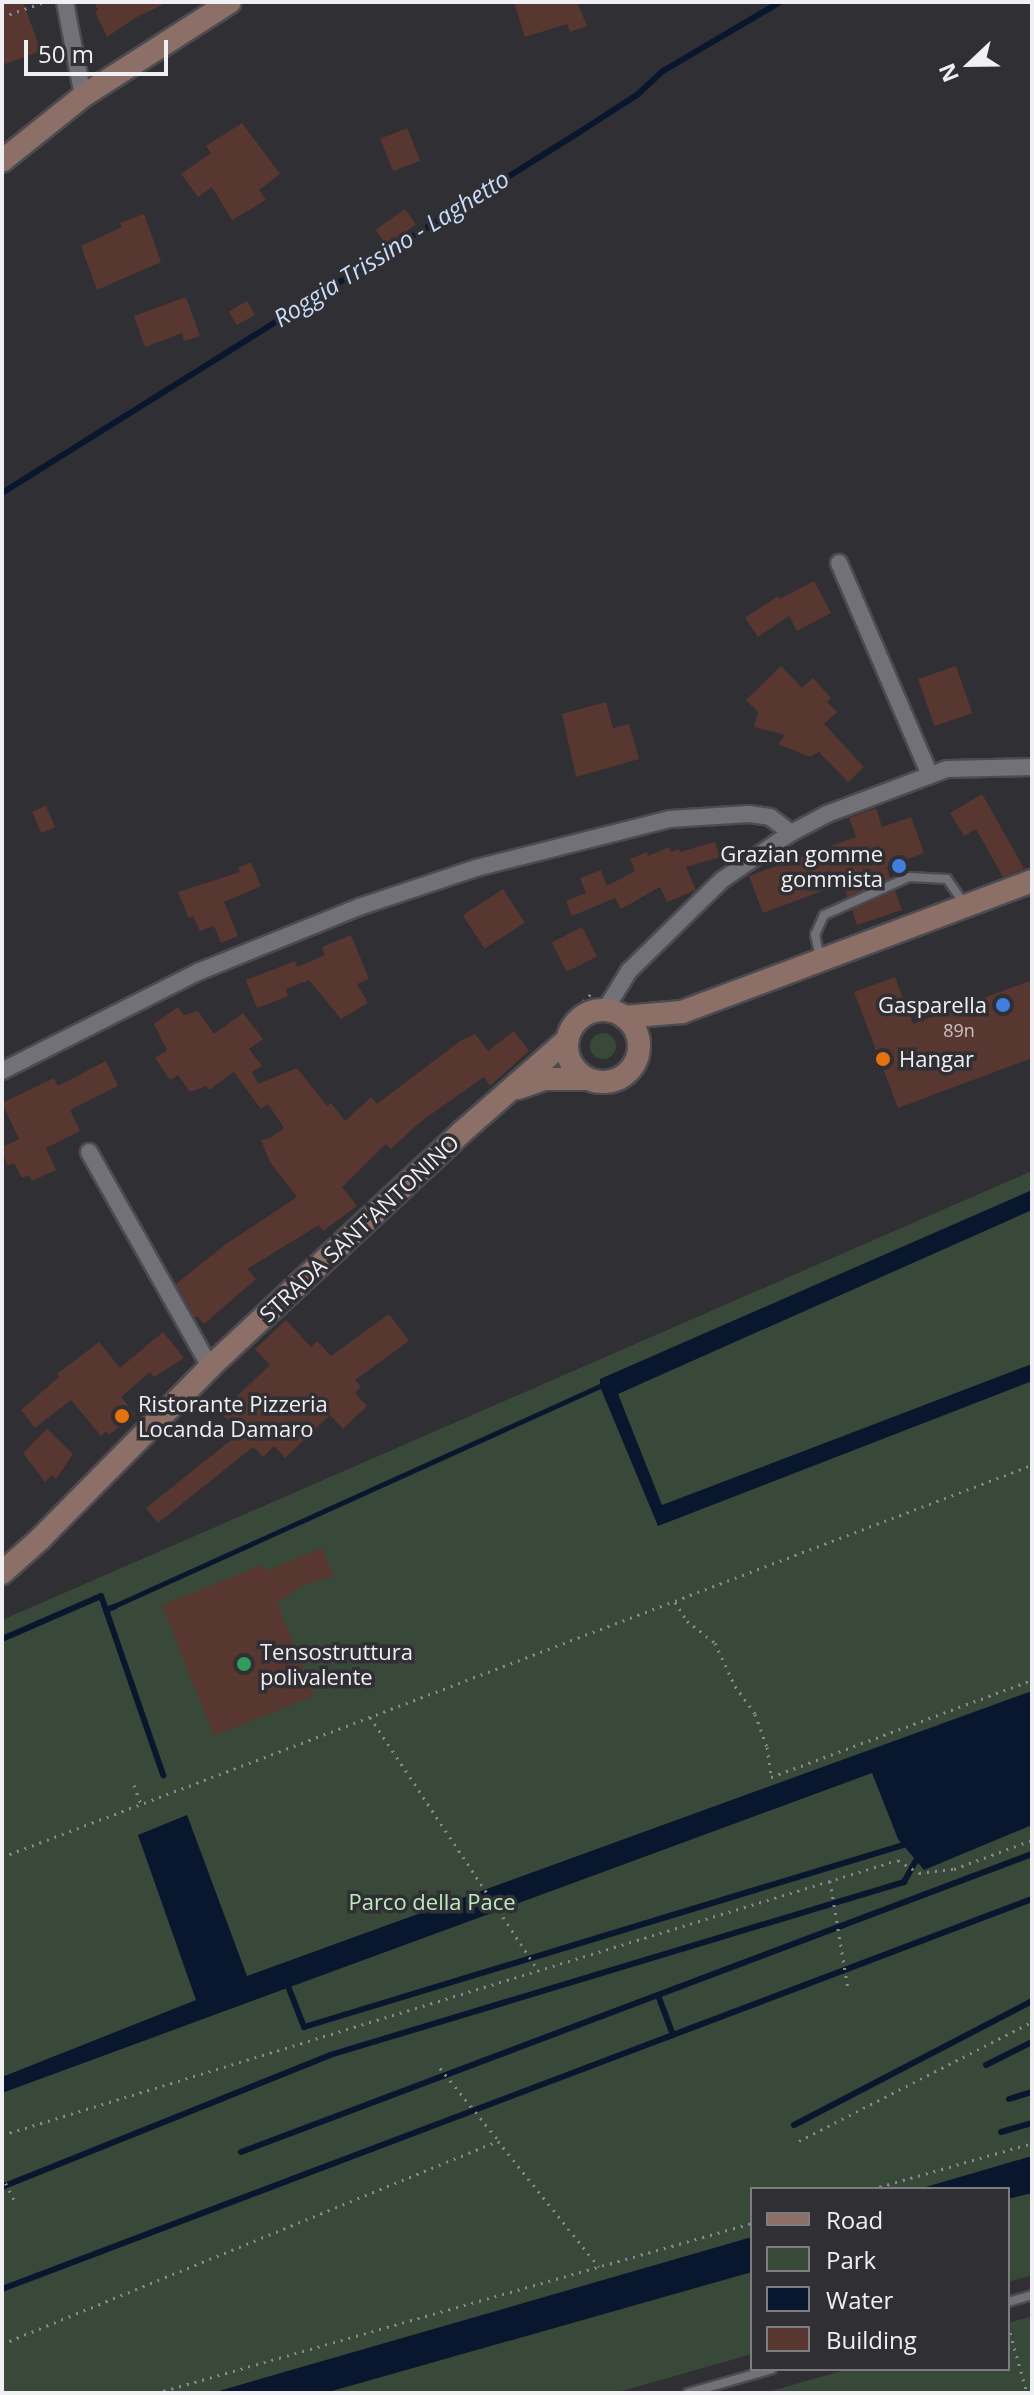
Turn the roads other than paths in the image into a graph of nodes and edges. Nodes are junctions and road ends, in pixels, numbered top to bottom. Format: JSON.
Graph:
{"nodes":[{"id":1,"x":65,"y":2,"type":"edge"},
{"id":2,"x":230,"y":2,"type":"edge"},
{"id":3,"x":83,"y":96,"type":"junction"},
{"id":4,"x":2,"y":161,"type":"edge"},
{"id":5,"x":839,"y":563,"type":"dead end"},
{"id":6,"x":1032,"y":767,"type":"edge"},
{"id":7,"x":930,"y":775,"type":"junction"},
{"id":8,"x":791,"y":833,"type":"junction"},
{"id":9,"x":1032,"y":881,"type":"edge"},
{"id":10,"x":965,"y":908,"type":"junction"},
{"id":11,"x":821,"y":961,"type":"junction"},
{"id":12,"x":682,"y":1012,"type":"junction"},
{"id":13,"x":615,"y":1014,"type":"junction"},
{"id":14,"x":567,"y":1040,"type":"junction"},
{"id":15,"x":637,"y":1058,"type":"junction"},
{"id":16,"x":2,"y":1071,"type":"edge"},
{"id":17,"x":586,"y":1079,"type":"junction"},
{"id":18,"x":509,"y":1092,"type":"junction"},
{"id":19,"x":89,"y":1152,"type":"dead end"},
{"id":20,"x":210,"y":1367,"type":"junction"},
{"id":21,"x":2,"y":1573,"type":"edge"},
{"id":22,"x":1032,"y":2295,"type":"edge"},
{"id":23,"x":1010,"y":2301,"type":"edge"},
{"id":24,"x":765,"y":2371,"type":"edge"},
{"id":25,"x":688,"y":2393,"type":"edge"}],
"edges":[{"from":1,"to":3,"type":"street"},
{"from":2,"to":3,"type":"main road"},
{"from":3,"to":4,"type":"main road"},
{"from":5,"to":7,"type":"street"},
{"from":6,"to":7,"type":"street","name":"STRADA SANT'ANTONINO"},
{"from":7,"to":8,"type":"street","name":"STRADA SANT'ANTONINO"},
{"from":8,"to":13,"type":"street","name":"STRADA SANT'ANTONINO"},
{"from":8,"to":16,"type":"street"},
{"from":9,"to":10,"type":"main road","name":"STRADA SANT'ANTONINO"},
{"from":10,"to":11,"type":"main road","name":"STRADA SANT'ANTONINO"},
{"from":10,"to":11,"type":"lane"},
{"from":11,"to":12,"type":"main road","name":"STRADA SANT'ANTONINO"},
{"from":12,"to":13,"type":"main road","name":"STRADA SANT'ANTONINO"},
{"from":12,"to":15,"type":"main road","name":"STRADA SANT'ANTONINO"},
{"from":13,"to":14,"type":"main road","name":"STRADA SANT'ANTONINO"},
{"from":13,"to":15,"type":"main road"},
{"from":14,"to":17,"type":"main road"},
{"from":14,"to":18,"type":"main road","name":"STRADA SANT'ANTONINO"},
{"from":15,"to":17,"type":"main road","name":"STRADA SANT'ANTONINO"},
{"from":17,"to":18,"type":"main road","name":"STRADA SANT'ANTONINO"},
{"from":18,"to":20,"type":"main road","name":"STRADA SANT'ANTONINO"},
{"from":19,"to":20,"type":"street"},
{"from":20,"to":21,"type":"main road","name":"STRADA SANT'ANTONINO"},
{"from":22,"to":23,"type":"lane"},
{"from":24,"to":25,"type":"lane"}]}
